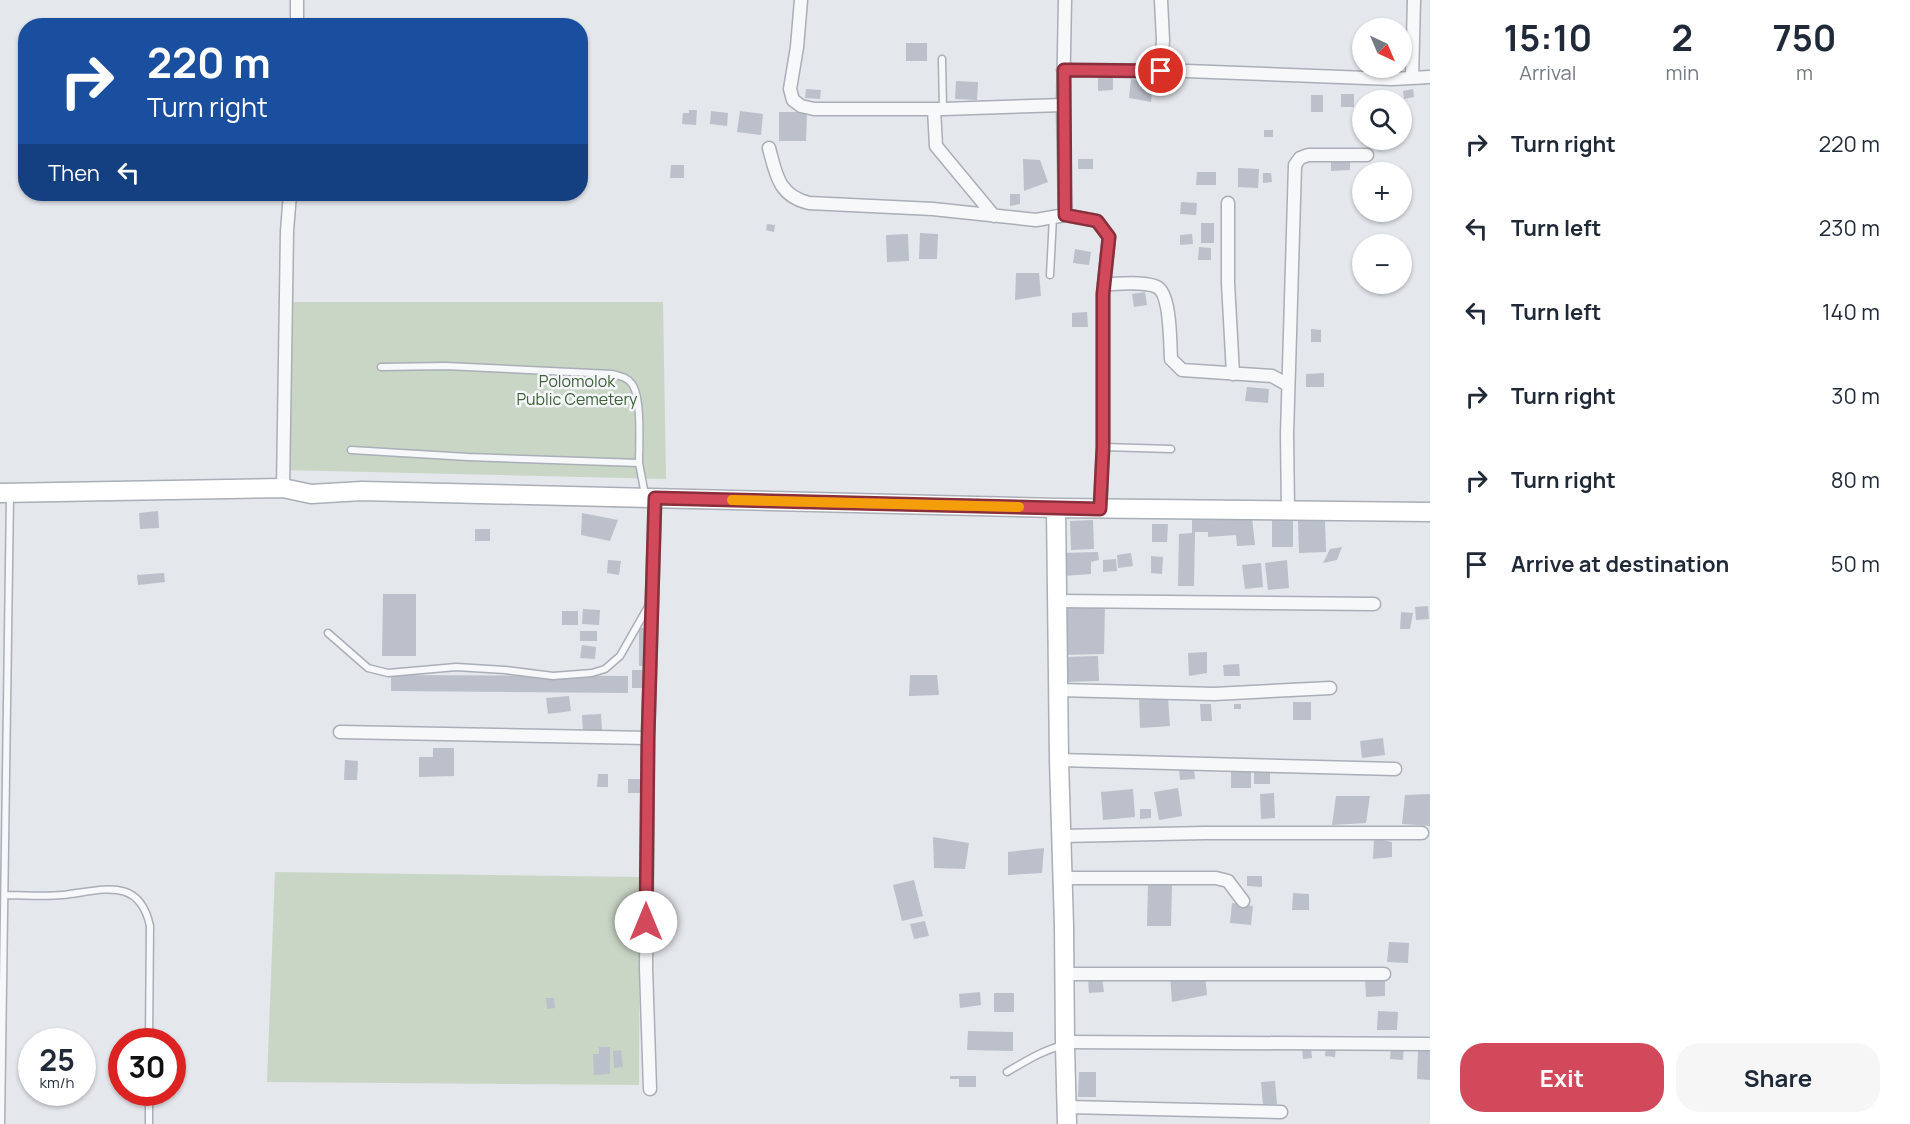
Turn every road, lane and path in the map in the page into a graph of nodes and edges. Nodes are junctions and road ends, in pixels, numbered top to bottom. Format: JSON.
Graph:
{"nodes":[{"id":1,"x":297,"y":0,"type":"edge"},
{"id":2,"x":801,"y":0,"type":"edge"},
{"id":3,"x":1065,"y":0,"type":"edge"},
{"id":4,"x":1161,"y":0,"type":"edge"},
{"id":5,"x":1414,"y":0,"type":"edge"},
{"id":6,"x":297,"y":18,"type":"edge"},
{"id":7,"x":942,"y":59,"type":"dead end"},
{"id":8,"x":1064,"y":70,"type":"junction"},
{"id":9,"x":1161,"y":71,"type":"junction"},
{"id":10,"x":1352,"y":76,"type":"edge"},
{"id":11,"x":1430,"y":77,"type":"edge"},
{"id":12,"x":1412,"y":78,"type":"joint"},
{"id":13,"x":1064,"y":105,"type":"junction"},
{"id":14,"x":938,"y":109,"type":"junction"},
{"id":15,"x":769,"y":148,"type":"dead end"},
{"id":16,"x":1367,"y":155,"type":"dead end"},
{"id":17,"x":289,"y":201,"type":"edge"},
{"id":18,"x":1228,"y":203,"type":"dead end"},
{"id":19,"x":994,"y":216,"type":"junction"},
{"id":20,"x":1059,"y":216,"type":"junction"},
{"id":21,"x":1050,"y":275,"type":"dead end"},
{"id":22,"x":1105,"y":284,"type":"junction"},
{"id":23,"x":381,"y":367,"type":"dead end"},
{"id":24,"x":1233,"y":374,"type":"junction"},
{"id":25,"x":1288,"y":385,"type":"junction"},
{"id":26,"x":1103,"y":447,"type":"junction"},
{"id":27,"x":1171,"y":449,"type":"dead end"},
{"id":28,"x":351,"y":450,"type":"dead end"},
{"id":29,"x":639,"y":463,"type":"junction"},
{"id":30,"x":283,"y":488,"type":"junction"},
{"id":31,"x":5,"y":493,"type":"edge"},
{"id":32,"x":650,"y":498,"type":"junction"},
{"id":33,"x":1056,"y":508,"type":"junction"},
{"id":34,"x":1100,"y":509,"type":"junction"},
{"id":35,"x":1288,"y":510,"type":"junction"},
{"id":36,"x":1430,"y":512,"type":"edge"},
{"id":37,"x":653,"y":597,"type":"junction"},
{"id":38,"x":1058,"y":602,"type":"junction"},
{"id":39,"x":1374,"y":604,"type":"dead end"},
{"id":40,"x":328,"y":633,"type":"dead end"},
{"id":41,"x":1329,"y":688,"type":"dead end"},
{"id":42,"x":1059,"y":690,"type":"junction"},
{"id":43,"x":340,"y":732,"type":"dead end"},
{"id":44,"x":648,"y":738,"type":"junction"},
{"id":45,"x":1059,"y":760,"type":"junction"},
{"id":46,"x":1395,"y":769,"type":"dead end"},
{"id":47,"x":1422,"y":833,"type":"dead end"},
{"id":48,"x":1062,"y":836,"type":"junction"},
{"id":49,"x":1063,"y":878,"type":"junction"},
{"id":50,"x":6,"y":895,"type":"junction"},
{"id":51,"x":1243,"y":901,"type":"dead end"},
{"id":52,"x":1065,"y":974,"type":"junction"},
{"id":53,"x":1384,"y":974,"type":"dead end"},
{"id":54,"x":149,"y":1028,"type":"edge"},
{"id":55,"x":1065,"y":1044,"type":"junction"},
{"id":56,"x":1430,"y":1044,"type":"edge"},
{"id":57,"x":1007,"y":1072,"type":"dead end"},
{"id":58,"x":650,"y":1089,"type":"dead end"},
{"id":59,"x":149,"y":1106,"type":"edge"},
{"id":60,"x":1281,"y":1112,"type":"dead end"},
{"id":61,"x":1067,"y":1115,"type":"edge"},
{"id":62,"x":1,"y":1124,"type":"edge"},
{"id":63,"x":149,"y":1124,"type":"edge"}],
"edges":[{"from":1,"to":6,"type":"street"},
{"from":2,"to":14,"type":"street"},
{"from":3,"to":8,"type":"street"},
{"from":4,"to":9,"type":"street"},
{"from":5,"to":12,"type":"street"},
{"from":7,"to":14,"type":"lane"},
{"from":8,"to":9,"type":"street"},
{"from":8,"to":13,"type":"street"},
{"from":9,"to":10,"type":"street"},
{"from":11,"to":12,"type":"street"},
{"from":13,"to":14,"type":"street"},
{"from":13,"to":20,"type":"street"},
{"from":14,"to":19,"type":"street"},
{"from":15,"to":19,"type":"street"},
{"from":16,"to":25,"type":"street"},
{"from":17,"to":30,"type":"street"},
{"from":18,"to":24,"type":"street"},
{"from":19,"to":20,"type":"street"},
{"from":20,"to":21,"type":"lane"},
{"from":20,"to":22,"type":"street"},
{"from":22,"to":24,"type":"street"},
{"from":22,"to":26,"type":"street"},
{"from":23,"to":29,"type":"lane"},
{"from":24,"to":25,"type":"street"},
{"from":25,"to":35,"type":"street"},
{"from":26,"to":27,"type":"lane"},
{"from":26,"to":34,"type":"street"},
{"from":28,"to":29,"type":"lane"},
{"from":29,"to":32,"type":"lane"},
{"from":30,"to":31,"type":"street"},
{"from":30,"to":32,"type":"street"},
{"from":31,"to":50,"type":"lane"},
{"from":32,"to":33,"type":"street"},
{"from":32,"to":37,"type":"street"},
{"from":33,"to":34,"type":"street"},
{"from":33,"to":38,"type":"street"},
{"from":34,"to":35,"type":"street"},
{"from":35,"to":36,"type":"street"},
{"from":37,"to":40,"type":"lane"},
{"from":37,"to":44,"type":"street"},
{"from":38,"to":39,"type":"street"},
{"from":38,"to":42,"type":"street"},
{"from":41,"to":42,"type":"street"},
{"from":42,"to":45,"type":"street"},
{"from":43,"to":44,"type":"street"},
{"from":44,"to":58,"type":"street"},
{"from":45,"to":46,"type":"street"},
{"from":45,"to":48,"type":"street"},
{"from":47,"to":48,"type":"street"},
{"from":48,"to":49,"type":"street"},
{"from":49,"to":51,"type":"street"},
{"from":49,"to":52,"type":"street"},
{"from":50,"to":54,"type":"lane"},
{"from":50,"to":62,"type":"lane"},
{"from":52,"to":53,"type":"street"},
{"from":52,"to":55,"type":"street"},
{"from":55,"to":56,"type":"street"},
{"from":55,"to":57,"type":"lane"},
{"from":55,"to":61,"type":"street"},
{"from":59,"to":63,"type":"lane"},
{"from":60,"to":61,"type":"street"}]}
